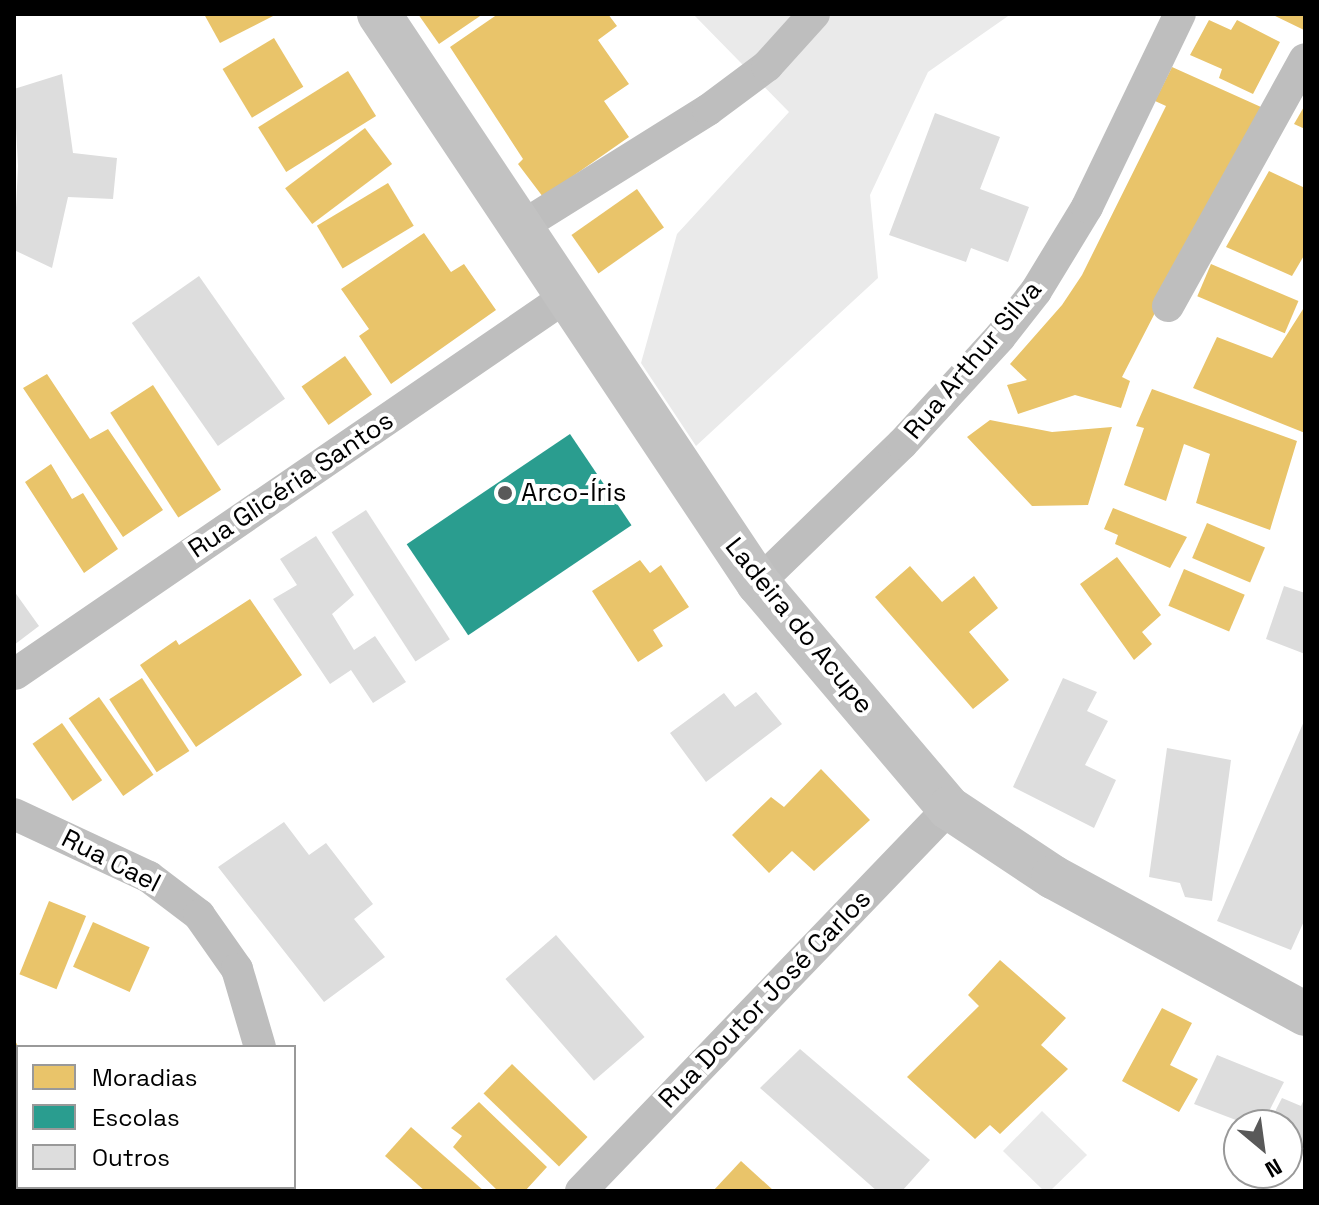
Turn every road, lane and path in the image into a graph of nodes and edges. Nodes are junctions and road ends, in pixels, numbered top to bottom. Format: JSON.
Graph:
{"nodes":[{"id":1,"x":379,"y":14,"type":"edge"},
{"id":2,"x":814,"y":14,"type":"edge"},
{"id":3,"x":1180,"y":14,"type":"edge"},
{"id":4,"x":1305,"y":59,"type":"edge"},
{"id":5,"x":519,"y":228,"type":"junction"},
{"id":6,"x":567,"y":296,"type":"junction"},
{"id":7,"x":1168,"y":306,"type":"dead end"},
{"id":8,"x":758,"y":583,"type":"junction"},
{"id":9,"x":15,"y":674,"type":"edge"},
{"id":10,"x":949,"y":808,"type":"junction"},
{"id":11,"x":14,"y":814,"type":"edge"},
{"id":12,"x":1305,"y":1014,"type":"edge"},
{"id":13,"x":259,"y":1045,"type":"edge"},
{"id":14,"x":581,"y":1191,"type":"edge"}],
"edges":[{"from":1,"to":5,"type":"street","name":"Ladeira do Acupe"},
{"from":2,"to":5,"type":"street"},
{"from":3,"to":8,"type":"street","name":"Rua Arthur Silva"},
{"from":4,"to":7,"type":"street"},
{"from":5,"to":6,"type":"street","name":"Ladeira do Acupe"},
{"from":6,"to":8,"type":"street","name":"Ladeira do Acupe"},
{"from":6,"to":9,"type":"street","name":"Rua Glicéria Santos"},
{"from":8,"to":10,"type":"street","name":"Ladeira do Acupe"},
{"from":10,"to":12,"type":"street","name":"Ladeira do Acupe"},
{"from":10,"to":14,"type":"street","name":"Rua Doutor José Carlos"},
{"from":11,"to":13,"type":"street","name":"Rua Cael"}]}
